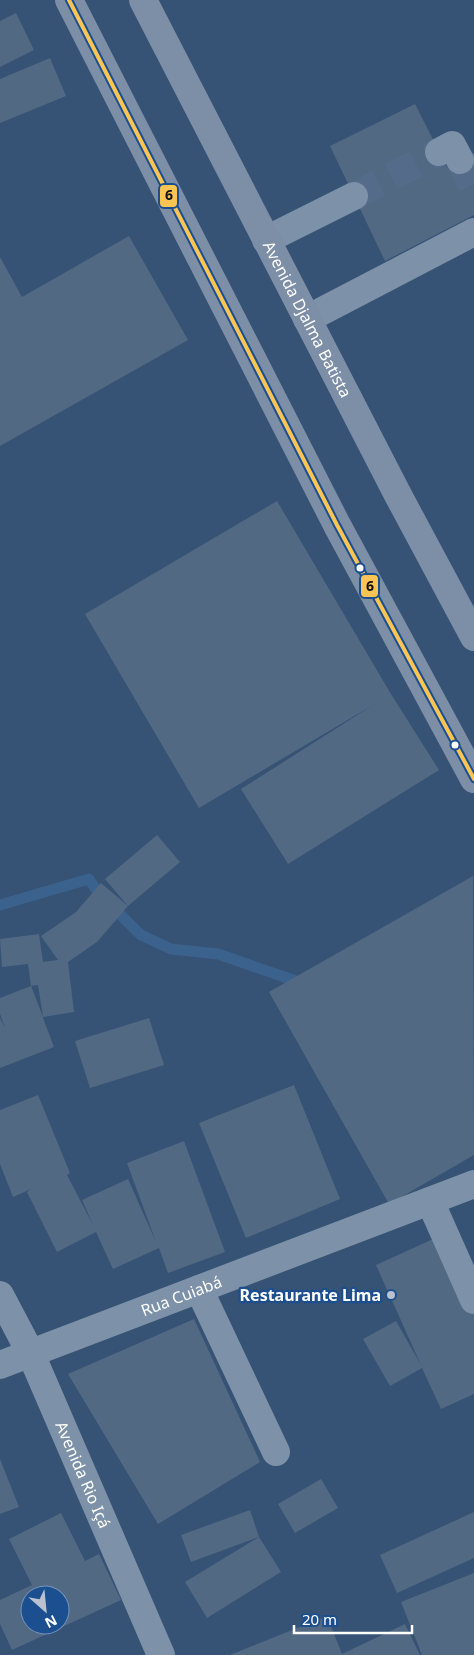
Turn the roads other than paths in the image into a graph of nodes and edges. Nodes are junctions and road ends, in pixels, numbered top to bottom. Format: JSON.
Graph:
{"nodes":[{"id":1,"x":69,"y":0,"type":"edge"},
{"id":2,"x":143,"y":0,"type":"edge"},
{"id":3,"x":354,"y":196,"type":"tunnel mouth"},
{"id":4,"x":474,"y":232,"type":"edge"},
{"id":5,"x":266,"y":240,"type":"junction"},
{"id":6,"x":307,"y":319,"type":"junction"},
{"id":7,"x":474,"y":637,"type":"edge"},
{"id":8,"x":474,"y":779,"type":"edge"},
{"id":9,"x":474,"y":1184,"type":"edge"},
{"id":10,"x":430,"y":1201,"type":"junction"},
{"id":11,"x":199,"y":1289,"type":"junction"},
{"id":12,"x":0,"y":1295,"type":"edge"},
{"id":13,"x":474,"y":1300,"type":"edge"},
{"id":14,"x":31,"y":1354,"type":"junction"},
{"id":15,"x":0,"y":1365,"type":"edge"},
{"id":16,"x":276,"y":1452,"type":"dead end"},
{"id":17,"x":161,"y":1655,"type":"edge"}],
"edges":[{"from":1,"to":8,"type":"main road"},
{"from":2,"to":5,"type":"main road","name":"Avenida Djalma Batista"},
{"from":3,"to":5,"type":"street"},
{"from":4,"to":6,"type":"street"},
{"from":5,"to":6,"type":"main road","name":"Avenida Djalma Batista"},
{"from":6,"to":7,"type":"main road","name":"Avenida Djalma Batista"},
{"from":9,"to":10,"type":"street","name":"Rua Cuiabá"},
{"from":10,"to":11,"type":"street","name":"Rua Cuiabá"},
{"from":10,"to":13,"type":"street"},
{"from":11,"to":14,"type":"street","name":"Rua Cuiabá"},
{"from":11,"to":16,"type":"street"},
{"from":12,"to":14,"type":"street","name":"Avenida Rio Içá"},
{"from":14,"to":15,"type":"street","name":"Rua Cuiabá"},
{"from":14,"to":17,"type":"street","name":"Avenida Rio Içá"}]}
